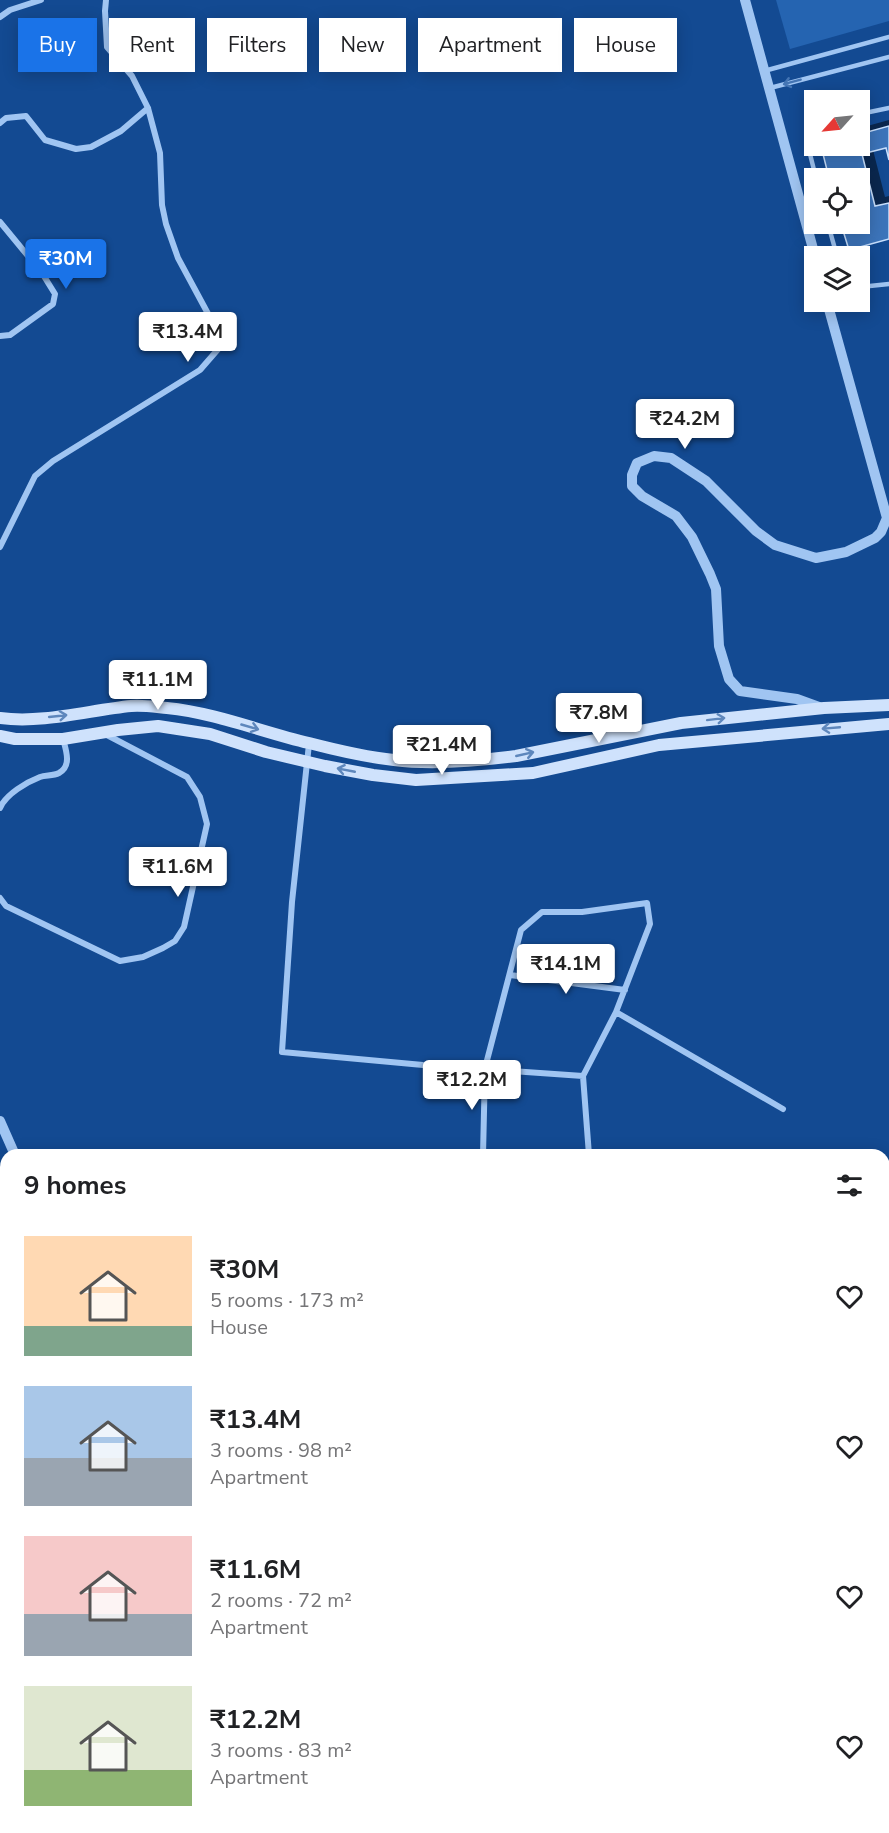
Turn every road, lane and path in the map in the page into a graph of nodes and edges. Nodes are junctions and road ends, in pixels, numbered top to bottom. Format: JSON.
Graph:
{"nodes":[{"id":1,"x":41,"y":0,"type":"edge"},
{"id":2,"x":106,"y":0,"type":"edge"},
{"id":3,"x":745,"y":0,"type":"edge"},
{"id":4,"x":0,"y":17,"type":"edge"},
{"id":5,"x":889,"y":37,"type":"edge"},
{"id":6,"x":889,"y":57,"type":"edge"},
{"id":7,"x":764,"y":71,"type":"junction"},
{"id":8,"x":769,"y":88,"type":"junction"},
{"id":9,"x":148,"y":108,"type":"junction"},
{"id":10,"x":889,"y":108,"type":"edge"},
{"id":11,"x":870,"y":112,"type":"edge"},
{"id":12,"x":0,"y":123,"type":"edge"},
{"id":13,"x":0,"y":222,"type":"edge"},
{"id":14,"x":812,"y":246,"type":"edge"},
{"id":15,"x":889,"y":284,"type":"edge"},
{"id":16,"x":870,"y":286,"type":"edge"},
{"id":17,"x":830,"y":312,"type":"edge"},
{"id":18,"x":0,"y":336,"type":"edge"},
{"id":19,"x":0,"y":547,"type":"edge"},
{"id":20,"x":889,"y":705,"type":"edge"},
{"id":21,"x":824,"y":708,"type":"junction"},
{"id":22,"x":753,"y":714,"type":"junction"},
{"id":23,"x":0,"y":718,"type":"edge"},
{"id":24,"x":889,"y":724,"type":"edge"},
{"id":25,"x":102,"y":733,"type":"junction"},
{"id":26,"x":753,"y":735,"type":"junction"},
{"id":27,"x":0,"y":736,"type":"edge"},
{"id":28,"x":63,"y":740,"type":"junction"},
{"id":29,"x":309,"y":744,"type":"junction"},
{"id":30,"x":307,"y":762,"type":"junction"},
{"id":31,"x":0,"y":808,"type":"edge"},
{"id":32,"x":0,"y":898,"type":"edge"},
{"id":33,"x":510,"y":975,"type":"junction"},
{"id":34,"x":625,"y":990,"type":"junction"},
{"id":35,"x":616,"y":1012,"type":"junction"},
{"id":36,"x":485,"y":1068,"type":"junction"},
{"id":37,"x":583,"y":1076,"type":"junction"},
{"id":38,"x":783,"y":1109,"type":"dead end"},
{"id":39,"x":0,"y":1121,"type":"edge"},
{"id":40,"x":12,"y":1149,"type":"edge"},
{"id":41,"x":483,"y":1149,"type":"edge"},
{"id":42,"x":589,"y":1149,"type":"edge"}],
"edges":[{"from":1,"to":4,"type":"street"},
{"from":2,"to":9,"type":"street"},
{"from":3,"to":7,"type":"street"},
{"from":5,"to":7,"type":"lane"},
{"from":6,"to":8,"type":"lane","one_way":true},
{"from":7,"to":8,"type":"street"},
{"from":8,"to":14,"type":"street"},
{"from":9,"to":12,"type":"street"},
{"from":9,"to":19,"type":"street"},
{"from":10,"to":11,"type":"lane"},
{"from":13,"to":18,"type":"street"},
{"from":15,"to":16,"type":"lane"},
{"from":17,"to":21,"type":"street"},
{"from":20,"to":21,"type":"main road"},
{"from":21,"to":22,"type":"main road"},
{"from":22,"to":26,"type":"main road"},
{"from":29,"to":22,"type":"main road","one_way":true},
{"from":23,"to":29,"type":"main road","one_way":true},
{"from":24,"to":26,"type":"main road","one_way":true},
{"from":25,"to":28,"type":"main road"},
{"from":25,"to":30,"type":"main road"},
{"from":25,"to":32,"type":"street"},
{"from":26,"to":30,"type":"main road","one_way":true},
{"from":27,"to":28,"type":"main road"},
{"from":28,"to":31,"type":"street"},
{"from":29,"to":30,"type":"street"},
{"from":30,"to":36,"type":"street"},
{"from":33,"to":34,"type":"street"},
{"from":33,"to":34,"type":"street"},
{"from":33,"to":36,"type":"street"},
{"from":34,"to":35,"type":"street"},
{"from":35,"to":37,"type":"street"},
{"from":35,"to":38,"type":"street"},
{"from":36,"to":37,"type":"street"},
{"from":36,"to":41,"type":"street"},
{"from":37,"to":42,"type":"street"},
{"from":39,"to":40,"type":"street"}]}
